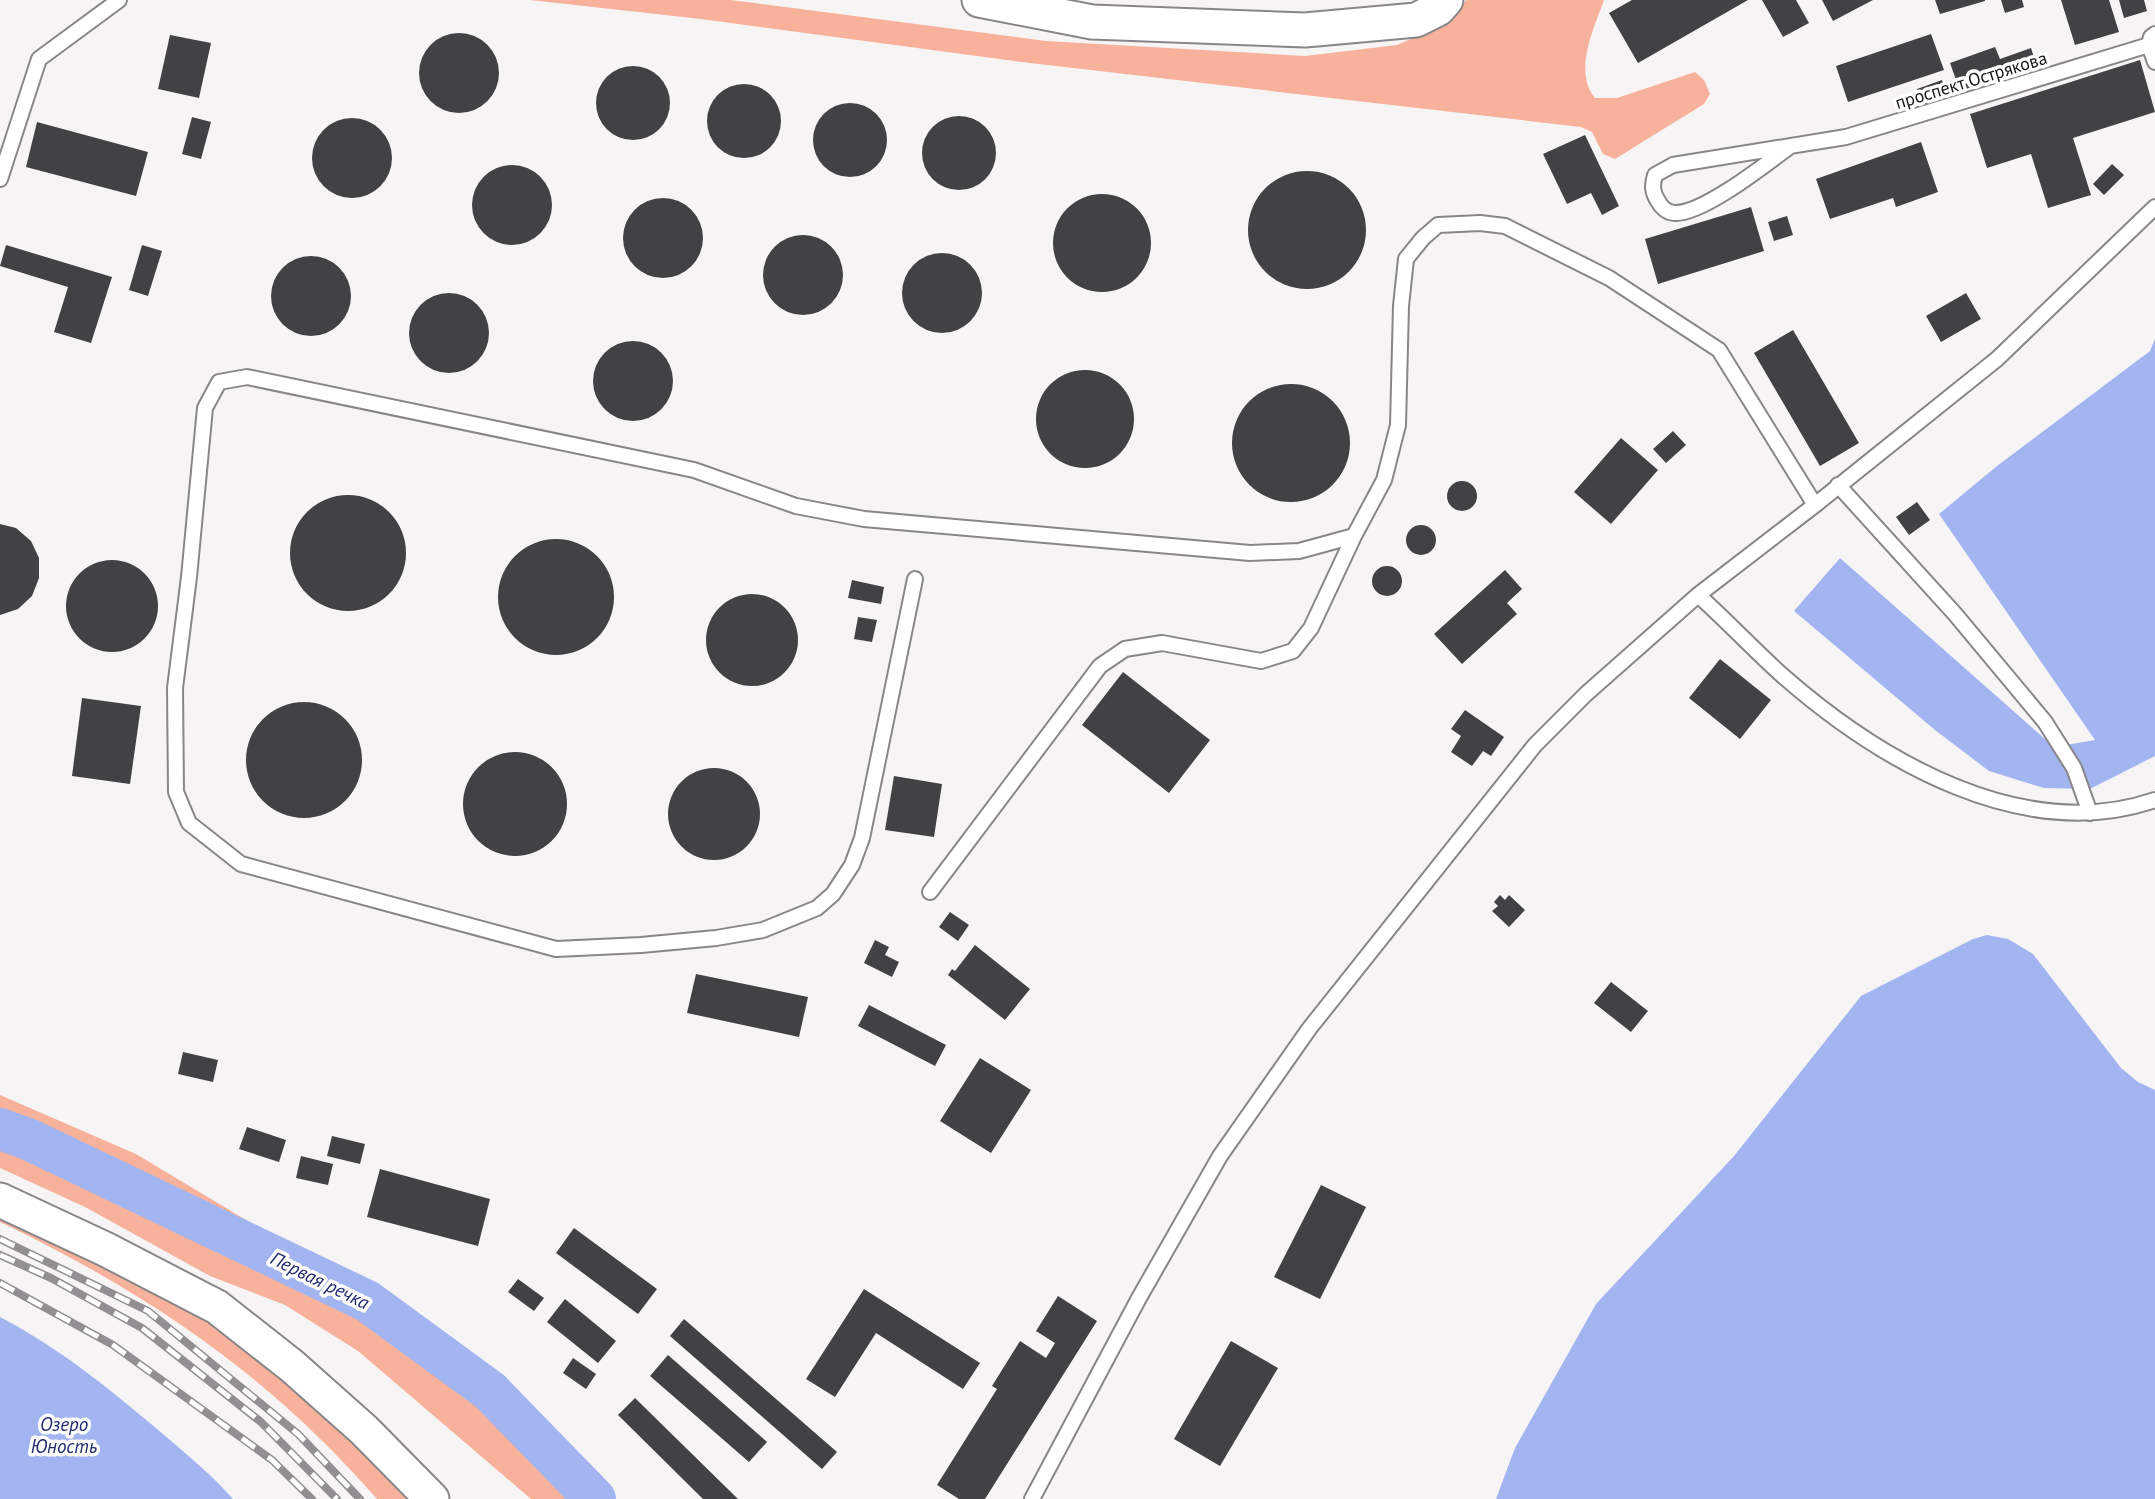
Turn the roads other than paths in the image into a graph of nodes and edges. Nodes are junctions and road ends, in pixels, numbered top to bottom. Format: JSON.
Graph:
{"nodes":[{"id":1,"x":119,"y":0,"type":"edge"},
{"id":2,"x":979,"y":0,"type":"edge"},
{"id":3,"x":1446,"y":0,"type":"edge"},
{"id":4,"x":2152,"y":40,"type":"edge"},
{"id":5,"x":2155,"y":62,"type":"edge"},
{"id":6,"x":1789,"y":147,"type":"junction"},
{"id":7,"x":0,"y":179,"type":"edge"},
{"id":8,"x":2155,"y":207,"type":"edge"},
{"id":9,"x":1838,"y":485,"type":"junction"},
{"id":10,"x":1815,"y":505,"type":"junction"},
{"id":11,"x":1354,"y":536,"type":"junction"},
{"id":12,"x":915,"y":579,"type":"dead end"},
{"id":13,"x":1698,"y":595,"type":"junction"},
{"id":14,"x":2155,"y":800,"type":"edge"},
{"id":15,"x":2090,"y":813,"type":"junction"},
{"id":16,"x":930,"y":892,"type":"dead end"},
{"id":17,"x":0,"y":1200,"type":"edge"},
{"id":18,"x":432,"y":1499,"type":"edge"},
{"id":19,"x":1032,"y":1499,"type":"edge"}],
"edges":[{"from":1,"to":7,"type":"lane"},
{"from":2,"to":3,"type":"street"},
{"from":4,"to":5,"type":"lane"},
{"from":4,"to":6,"type":"lane","name":"проспект Острякова"},
{"from":6,"to":6,"type":"lane","name":"проспект Острякова"},
{"from":8,"to":9,"type":"lane"},
{"from":9,"to":10,"type":"lane"},
{"from":9,"to":15,"type":"lane"},
{"from":10,"to":11,"type":"lane"},
{"from":10,"to":13,"type":"lane"},
{"from":11,"to":12,"type":"lane"},
{"from":11,"to":16,"type":"lane"},
{"from":13,"to":15,"type":"lane"},
{"from":13,"to":19,"type":"lane"},
{"from":14,"to":15,"type":"lane"},
{"from":17,"to":18,"type":"street"}]}
